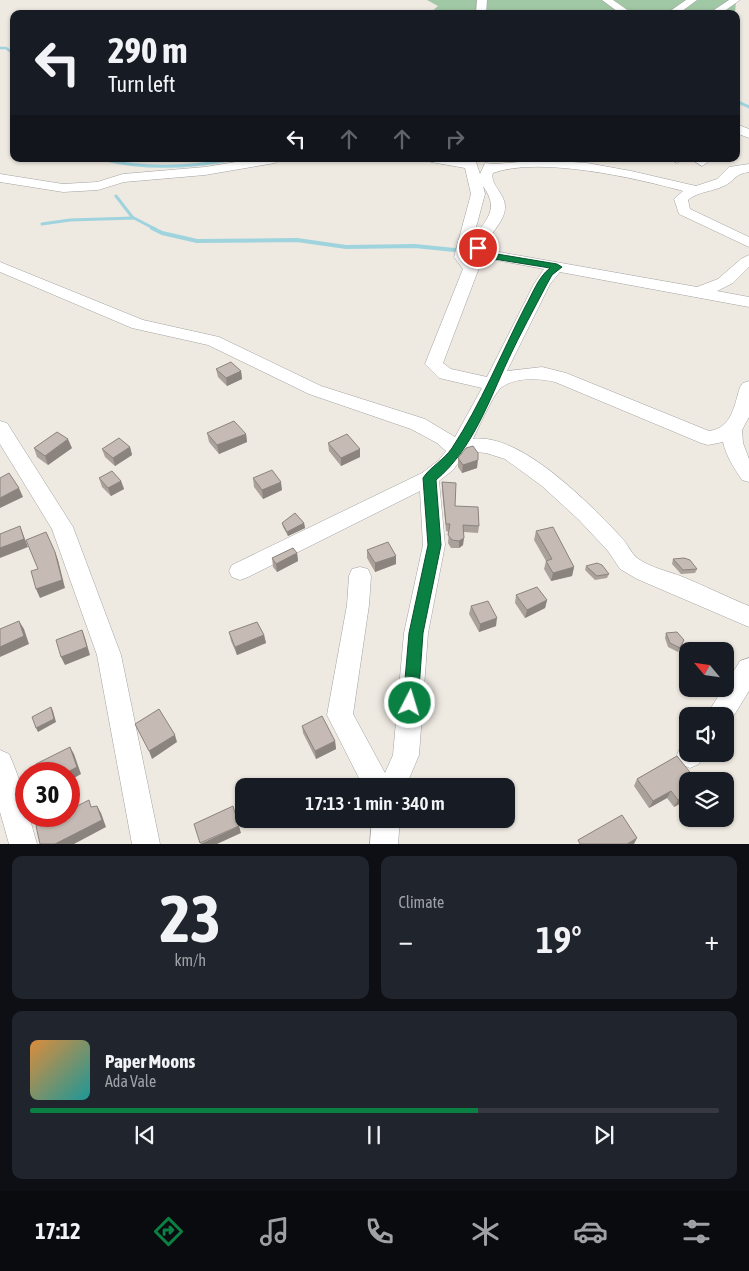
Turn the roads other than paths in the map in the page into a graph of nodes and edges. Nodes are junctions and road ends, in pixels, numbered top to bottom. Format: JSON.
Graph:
{"nodes":[{"id":1,"x":607,"y":0,"type":"edge"},
{"id":2,"x":692,"y":0,"type":"edge"},
{"id":3,"x":735,"y":0,"type":"edge"},
{"id":4,"x":619,"y":10,"type":"edge"},
{"id":5,"x":677,"y":10,"type":"edge"},
{"id":6,"x":719,"y":10,"type":"edge"},
{"id":7,"x":743,"y":131,"type":"edge"},
{"id":8,"x":749,"y":143,"type":"edge"},
{"id":9,"x":256,"y":162,"type":"edge"},
{"id":10,"x":453,"y":162,"type":"edge"},
{"id":11,"x":496,"y":162,"type":"edge"},
{"id":12,"x":749,"y":168,"type":"edge"},
{"id":13,"x":487,"y":171,"type":"junction"},
{"id":14,"x":0,"y":178,"type":"edge"},
{"id":15,"x":695,"y":190,"type":"junction"},
{"id":16,"x":749,"y":243,"type":"edge"},
{"id":17,"x":749,"y":260,"type":"edge"},
{"id":18,"x":0,"y":267,"type":"edge"},
{"id":19,"x":557,"y":267,"type":"junction"},
{"id":20,"x":735,"y":272,"type":"junction"},
{"id":21,"x":608,"y":278,"type":"junction"},
{"id":22,"x":700,"y":291,"type":"junction"},
{"id":23,"x":537,"y":294,"type":"junction"},
{"id":24,"x":749,"y":296,"type":"edge"},
{"id":25,"x":749,"y":302,"type":"edge"},
{"id":26,"x":493,"y":384,"type":"junction"},
{"id":27,"x":749,"y":387,"type":"edge"},
{"id":28,"x":0,"y":428,"type":"edge"},
{"id":29,"x":732,"y":430,"type":"junction"},
{"id":30,"x":457,"y":450,"type":"junction"},
{"id":31,"x":749,"y":475,"type":"edge"},
{"id":32,"x":429,"y":478,"type":"junction"},
{"id":33,"x":240,"y":571,"type":"dead end"},
{"id":34,"x":360,"y":576,"type":"dead end"},
{"id":35,"x":749,"y":617,"type":"edge"},
{"id":36,"x":749,"y":669,"type":"edge"},
{"id":37,"x":725,"y":707,"type":"edge"},
{"id":38,"x":0,"y":763,"type":"edge"},
{"id":39,"x":372,"y":778,"type":"edge"},
{"id":40,"x":396,"y":778,"type":"edge"},
{"id":41,"x":385,"y":828,"type":"edge"},
{"id":42,"x":23,"y":844,"type":"edge"},
{"id":43,"x":146,"y":844,"type":"edge"},
{"id":44,"x":384,"y":844,"type":"edge"}],
"edges":[{"from":1,"to":4,"type":"street"},
{"from":2,"to":5,"type":"street"},
{"from":3,"to":6,"type":"street"},
{"from":7,"to":8,"type":"street"},
{"from":9,"to":14,"type":"street"},
{"from":10,"to":26,"type":"street"},
{"from":11,"to":13,"type":"street"},
{"from":12,"to":15,"type":"street"},
{"from":13,"to":15,"type":"street"},
{"from":13,"to":19,"type":"street"},
{"from":15,"to":16,"type":"street"},
{"from":17,"to":20,"type":"street"},
{"from":18,"to":30,"type":"street"},
{"from":19,"to":21,"type":"street"},
{"from":19,"to":23,"type":"street"},
{"from":20,"to":22,"type":"street"},
{"from":20,"to":24,"type":"street"},
{"from":21,"to":22,"type":"street"},
{"from":21,"to":23,"type":"street"},
{"from":22,"to":25,"type":"street"},
{"from":23,"to":26,"type":"street"},
{"from":26,"to":29,"type":"street"},
{"from":26,"to":30,"type":"street"},
{"from":27,"to":29,"type":"street"},
{"from":28,"to":43,"type":"street"},
{"from":29,"to":31,"type":"street"},
{"from":30,"to":32,"type":"street"},
{"from":30,"to":35,"type":"street"},
{"from":32,"to":33,"type":"street"},
{"from":32,"to":40,"type":"street"},
{"from":34,"to":39,"type":"street"},
{"from":36,"to":37,"type":"street"},
{"from":38,"to":42,"type":"street"},
{"from":41,"to":44,"type":"street"}]}
